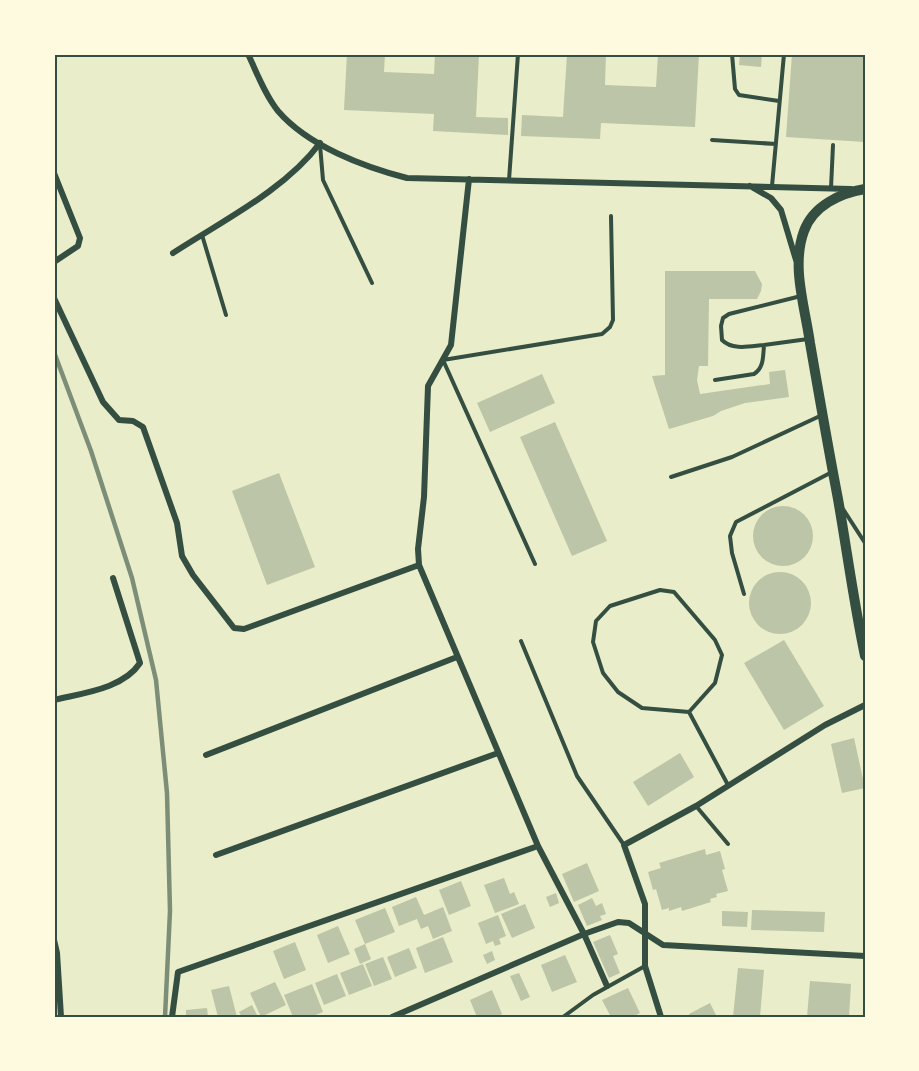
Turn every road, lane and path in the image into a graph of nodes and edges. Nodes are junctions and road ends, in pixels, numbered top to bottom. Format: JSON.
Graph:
{"nodes":[{"id":1,"x":248,"y":54,"type":"edge"},
{"id":2,"x":518,"y":54,"type":"edge"},
{"id":3,"x":732,"y":54,"type":"edge"},
{"id":4,"x":784,"y":54,"type":"edge"},
{"id":5,"x":779,"y":101,"type":"junction"},
{"id":6,"x":712,"y":140,"type":"dead end"},
{"id":7,"x":320,"y":143,"type":"junction"},
{"id":8,"x":776,"y":144,"type":"junction"},
{"id":9,"x":833,"y":145,"type":"dead end"},
{"id":10,"x":54,"y":173,"type":"edge"},
{"id":11,"x":470,"y":179,"type":"junction"},
{"id":12,"x":509,"y":180,"type":"junction"},
{"id":13,"x":750,"y":186,"type":"junction"},
{"id":14,"x":772,"y":186,"type":"junction"},
{"id":15,"x":831,"y":188,"type":"junction"},
{"id":16,"x":864,"y":189,"type":"edge"},
{"id":17,"x":611,"y":216,"type":"dead end"},
{"id":18,"x":202,"y":234,"type":"junction"},
{"id":19,"x":173,"y":253,"type":"dead end"},
{"id":20,"x":54,"y":262,"type":"edge"},
{"id":21,"x":798,"y":271,"type":"junction"},
{"id":22,"x":372,"y":283,"type":"dead end"},
{"id":23,"x":802,"y":296,"type":"junction"},
{"id":24,"x":54,"y":298,"type":"edge"},
{"id":25,"x":225,"y":315,"type":"dead end"},
{"id":26,"x":810,"y":339,"type":"junction"},
{"id":27,"x":764,"y":345,"type":"junction"},
{"id":28,"x":443,"y":360,"type":"junction"},
{"id":29,"x":715,"y":380,"type":"dead end"},
{"id":30,"x":822,"y":416,"type":"junction"},
{"id":31,"x":832,"y":472,"type":"junction"},
{"id":32,"x":671,"y":477,"type":"dead end"},
{"id":33,"x":838,"y":501,"type":"junction"},
{"id":34,"x":865,"y":543,"type":"edge"},
{"id":35,"x":535,"y":564,"type":"dead end"},
{"id":36,"x":418,"y":565,"type":"junction"},
{"id":37,"x":113,"y":578,"type":"dead end"},
{"id":38,"x":744,"y":594,"type":"dead end"},
{"id":39,"x":863,"y":636,"type":"edge"},
{"id":40,"x":520,"y":641,"type":"dead end"},
{"id":41,"x":865,"y":656,"type":"edge"},
{"id":42,"x":457,"y":657,"type":"junction"},
{"id":43,"x":54,"y":700,"type":"edge"},
{"id":44,"x":865,"y":705,"type":"edge"},
{"id":45,"x":689,"y":712,"type":"junction"},
{"id":46,"x":498,"y":753,"type":"junction"},
{"id":47,"x":206,"y":755,"type":"dead end"},
{"id":48,"x":728,"y":785,"type":"junction"},
{"id":49,"x":696,"y":806,"type":"junction"},
{"id":50,"x":728,"y":844,"type":"dead end"},
{"id":51,"x":624,"y":845,"type":"junction"},
{"id":52,"x":538,"y":846,"type":"junction"},
{"id":53,"x":216,"y":855,"type":"dead end"},
{"id":54,"x":584,"y":934,"type":"junction"},
{"id":55,"x":644,"y":935,"type":"junction"},
{"id":56,"x":54,"y":940,"type":"edge"},
{"id":57,"x":56,"y":953,"type":"edge"},
{"id":58,"x":865,"y":956,"type":"edge"},
{"id":59,"x":645,"y":966,"type":"junction"},
{"id":60,"x":607,"y":986,"type":"junction"},
{"id":61,"x":61,"y":1017,"type":"edge"},
{"id":62,"x":172,"y":1017,"type":"edge"},
{"id":63,"x":392,"y":1017,"type":"edge"},
{"id":64,"x":562,"y":1017,"type":"edge"},
{"id":65,"x":661,"y":1017,"type":"edge"}],
"edges":[{"from":1,"to":7,"type":"street"},
{"from":2,"to":12,"type":"lane"},
{"from":3,"to":5,"type":"lane"},
{"from":4,"to":5,"type":"lane"},
{"from":5,"to":8,"type":"lane"},
{"from":6,"to":8,"type":"lane"},
{"from":7,"to":11,"type":"street"},
{"from":7,"to":18,"type":"street"},
{"from":7,"to":22,"type":"lane"},
{"from":8,"to":14,"type":"lane"},
{"from":9,"to":15,"type":"lane"},
{"from":10,"to":20,"type":"street"},
{"from":11,"to":12,"type":"street"},
{"from":11,"to":28,"type":"street"},
{"from":12,"to":13,"type":"street"},
{"from":13,"to":14,"type":"street"},
{"from":13,"to":21,"type":"street"},
{"from":14,"to":15,"type":"street"},
{"from":15,"to":16,"type":"street"},
{"from":16,"to":21,"type":"main road"},
{"from":17,"to":28,"type":"lane"},
{"from":18,"to":19,"type":"street"},
{"from":18,"to":25,"type":"lane"},
{"from":21,"to":23,"type":"main road"},
{"from":23,"to":26,"type":"main road"},
{"from":23,"to":27,"type":"lane"},
{"from":24,"to":36,"type":"street"},
{"from":26,"to":27,"type":"lane"},
{"from":26,"to":30,"type":"main road"},
{"from":27,"to":29,"type":"lane"},
{"from":28,"to":35,"type":"lane"},
{"from":28,"to":36,"type":"street"},
{"from":30,"to":31,"type":"main road"},
{"from":30,"to":32,"type":"lane"},
{"from":31,"to":33,"type":"main road"},
{"from":31,"to":38,"type":"lane"},
{"from":33,"to":34,"type":"lane"},
{"from":33,"to":39,"type":"main road"},
{"from":36,"to":42,"type":"street"},
{"from":37,"to":43,"type":"street"},
{"from":39,"to":41,"type":"main road"},
{"from":40,"to":51,"type":"lane"},
{"from":42,"to":46,"type":"street"},
{"from":42,"to":47,"type":"street"},
{"from":44,"to":48,"type":"street"},
{"from":45,"to":45,"type":"lane"},
{"from":45,"to":48,"type":"lane"},
{"from":46,"to":52,"type":"street"},
{"from":46,"to":53,"type":"street"},
{"from":48,"to":49,"type":"street"},
{"from":49,"to":50,"type":"lane"},
{"from":49,"to":51,"type":"street"},
{"from":51,"to":55,"type":"street"},
{"from":52,"to":54,"type":"street"},
{"from":52,"to":62,"type":"street"},
{"from":54,"to":55,"type":"street"},
{"from":54,"to":60,"type":"street"},
{"from":54,"to":63,"type":"street"},
{"from":55,"to":58,"type":"street"},
{"from":55,"to":59,"type":"street"},
{"from":56,"to":57,"type":"street"},
{"from":57,"to":61,"type":"street"},
{"from":59,"to":60,"type":"lane"},
{"from":59,"to":65,"type":"street"},
{"from":60,"to":64,"type":"lane"}]}
